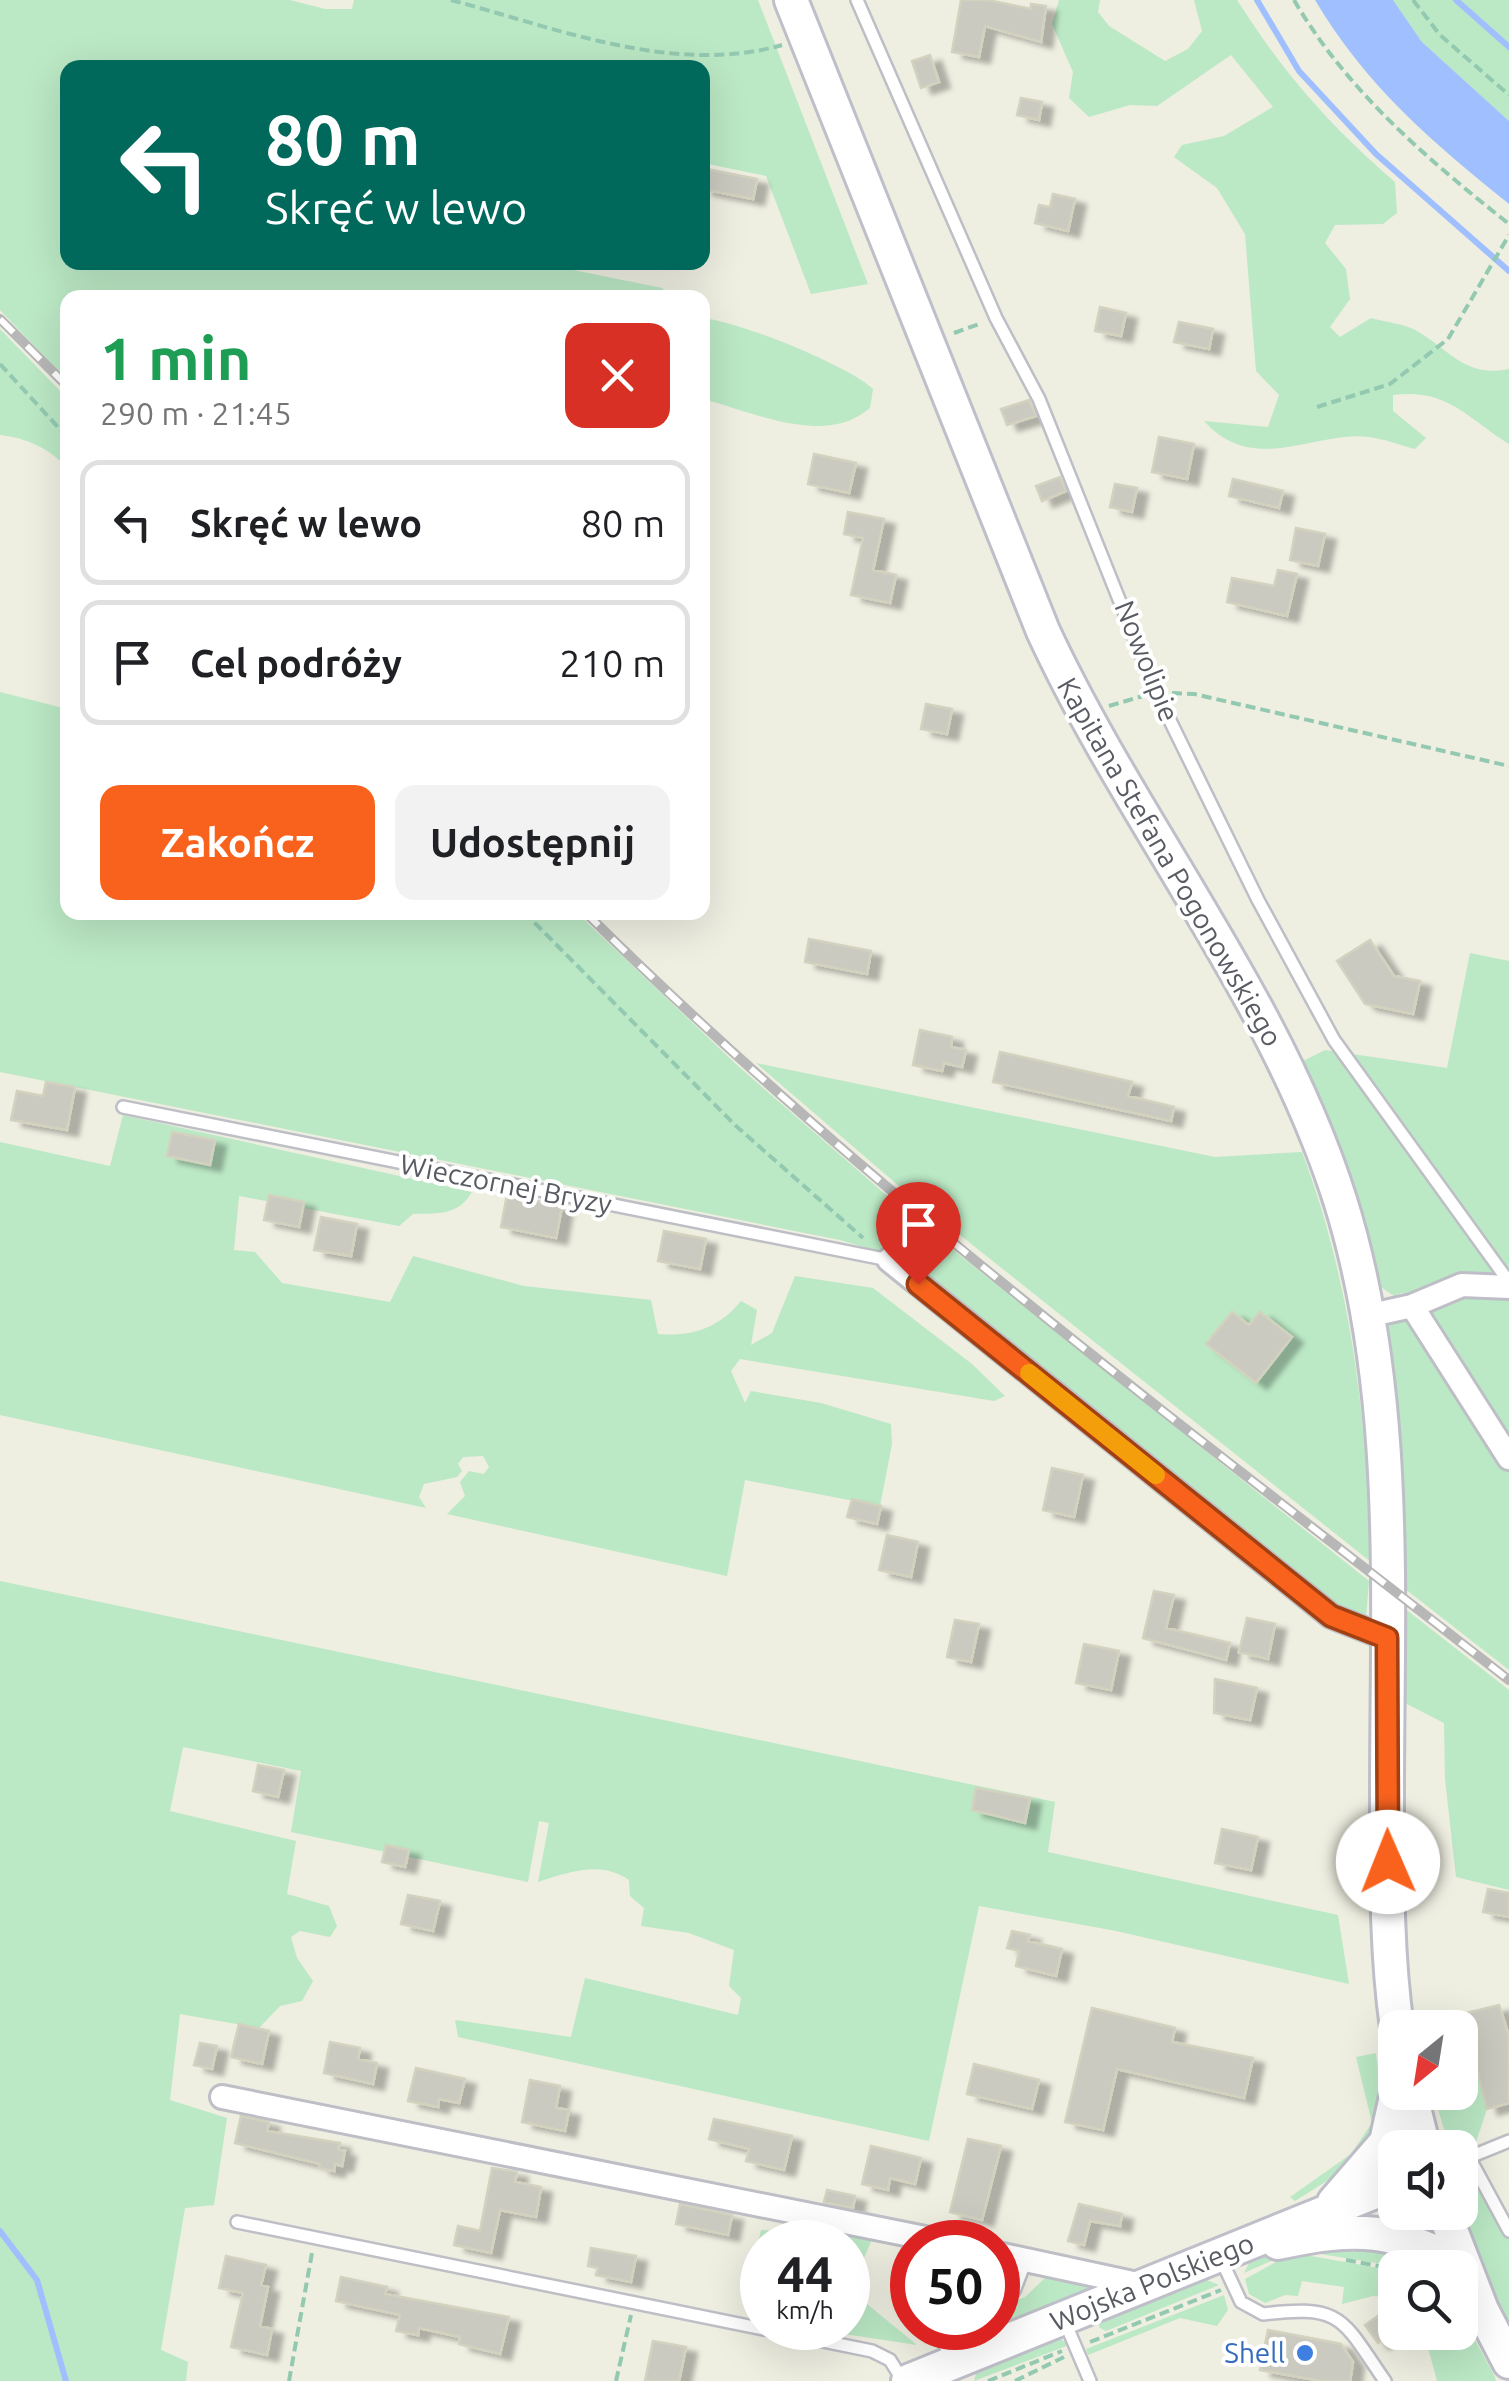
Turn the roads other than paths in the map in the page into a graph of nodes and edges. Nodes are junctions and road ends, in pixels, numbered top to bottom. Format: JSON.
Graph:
{"nodes":[{"id":1,"x":857,"y":0,"type":"edge"},
{"id":2,"x":795,"y":1,"type":"edge"},
{"id":3,"x":123,"y":1107,"type":"dead end"},
{"id":4,"x":889,"y":1260,"type":"joint"},
{"id":5,"x":1509,"y":1284,"type":"edge"},
{"id":6,"x":1412,"y":1306,"type":"junction"},
{"id":7,"x":1367,"y":1316,"type":"junction"},
{"id":8,"x":1509,"y":1458,"type":"edge"},
{"id":9,"x":1387,"y":1638,"type":"junction"},
{"id":10,"x":1396,"y":2010,"type":"edge"},
{"id":11,"x":222,"y":2098,"type":"dead end"},
{"id":12,"x":1394,"y":2110,"type":"edge"},
{"id":13,"x":1509,"y":2141,"type":"edge"},
{"id":14,"x":1478,"y":2154,"type":"edge"},
{"id":15,"x":1478,"y":2180,"type":"edge"},
{"id":16,"x":1378,"y":2190,"type":"edge"},
{"id":17,"x":1327,"y":2208,"type":"junction"},
{"id":18,"x":237,"y":2222,"type":"dead end"},
{"id":19,"x":1394,"y":2230,"type":"edge"},
{"id":20,"x":890,"y":2231,"type":"edge"},
{"id":21,"x":1509,"y":2231,"type":"edge"},
{"id":22,"x":1390,"y":2233,"type":"junction"},
{"id":23,"x":1432,"y":2250,"type":"edge"},
{"id":24,"x":1020,"y":2259,"type":"edge"},
{"id":25,"x":1026,"y":2260,"type":"junction"},
{"id":26,"x":1226,"y":2270,"type":"junction"},
{"id":27,"x":1020,"y":2275,"type":"edge"},
{"id":28,"x":1146,"y":2286,"type":"junction"},
{"id":29,"x":1478,"y":2297,"type":"edge"},
{"id":30,"x":1070,"y":2332,"type":"junction"},
{"id":31,"x":1020,"y":2334,"type":"edge"},
{"id":32,"x":931,"y":2350,"type":"edge"},
{"id":33,"x":1509,"y":2362,"type":"edge"},
{"id":34,"x":906,"y":2381,"type":"edge"},
{"id":35,"x":1090,"y":2381,"type":"edge"},
{"id":36,"x":1386,"y":2381,"type":"edge"},
{"id":37,"x":1508,"y":2381,"type":"edge"}],
"edges":[{"from":1,"to":5,"type":"lane","name":"Nowolipie"},
{"from":2,"to":7,"type":"main road","name":"Kapitana Stefana Pogonowskiego"},
{"from":3,"to":4,"type":"lane","name":"Wieczornej Bryzy"},
{"from":4,"to":9,"type":"street"},
{"from":5,"to":6,"type":"street","name":"Nowolipie"},
{"from":6,"to":7,"type":"street","name":"Nowolipie"},
{"from":6,"to":8,"type":"street"},
{"from":7,"to":9,"type":"main road","name":"Kapitana Stefana Pogonowskiego"},
{"from":9,"to":10,"type":"main road"},
{"from":11,"to":20,"type":"street"},
{"from":12,"to":17,"type":"main road"},
{"from":13,"to":14,"type":"lane"},
{"from":15,"to":21,"type":"lane"},
{"from":16,"to":17,"type":"main road","name":"Wojska Polskiego"},
{"from":17,"to":26,"type":"main road","name":"Wojska Polskiego"},
{"from":18,"to":34,"type":"lane"},
{"from":19,"to":22,"type":"main road"},
{"from":22,"to":23,"type":"main road"},
{"from":22,"to":26,"type":"main road"},
{"from":24,"to":25,"type":"street"},
{"from":25,"to":27,"type":"lane"},
{"from":25,"to":28,"type":"street"},
{"from":26,"to":28,"type":"main road","name":"Wojska Polskiego"},
{"from":26,"to":36,"type":"lane"},
{"from":28,"to":30,"type":"main road","name":"Wojska Polskiego"},
{"from":29,"to":33,"type":"main road"},
{"from":30,"to":31,"type":"main road","name":"Wojska Polskiego"},
{"from":30,"to":35,"type":"lane"},
{"from":32,"to":34,"type":"main road","name":"Wojska Polskiego"},
{"from":33,"to":37,"type":"lane"}]}
